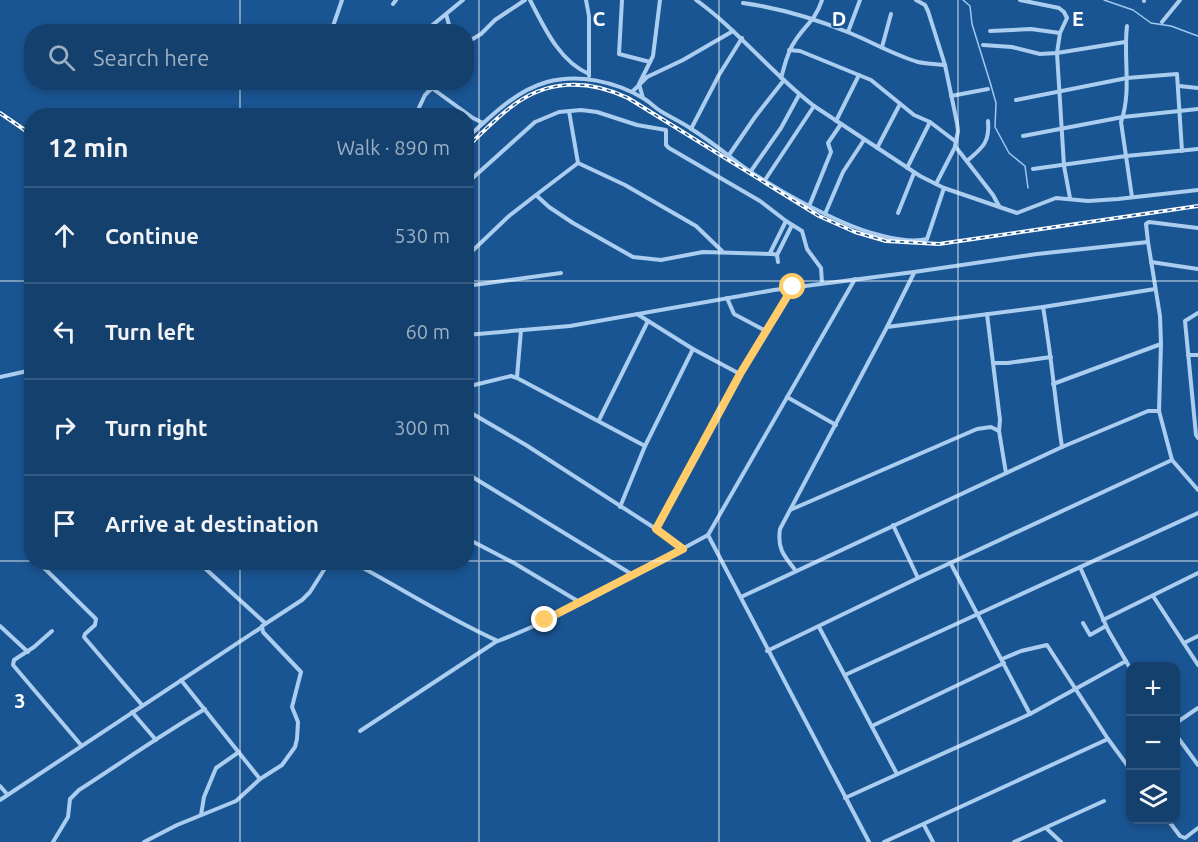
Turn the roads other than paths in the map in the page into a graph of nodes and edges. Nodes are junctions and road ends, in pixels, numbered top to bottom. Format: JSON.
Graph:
{"nodes":[{"id":1,"x":342,"y":0,"type":"edge"},
{"id":2,"x":463,"y":0,"type":"edge"},
{"id":3,"x":525,"y":0,"type":"edge"},
{"id":4,"x":530,"y":0,"type":"edge"},
{"id":5,"x":586,"y":0,"type":"edge"},
{"id":6,"x":622,"y":0,"type":"edge"},
{"id":7,"x":660,"y":0,"type":"edge"},
{"id":8,"x":822,"y":0,"type":"edge"},
{"id":9,"x":860,"y":0,"type":"edge"},
{"id":10,"x":1020,"y":0,"type":"edge"},
{"id":11,"x":1180,"y":0,"type":"edge"},
{"id":12,"x":698,"y":1,"type":"edge"},
{"id":13,"x":919,"y":1,"type":"edge"},
{"id":14,"x":743,"y":3,"type":"dead end"},
{"id":15,"x":446,"y":14,"type":"junction"},
{"id":16,"x":891,"y":14,"type":"dead end"},
{"id":17,"x":813,"y":20,"type":"junction"},
{"id":18,"x":1162,"y":22,"type":"dead end"},
{"id":19,"x":334,"y":24,"type":"edge"},
{"id":20,"x":434,"y":24,"type":"edge"},
{"id":21,"x":449,"y":24,"type":"edge"},
{"id":22,"x":1127,"y":26,"type":"dead end"},
{"id":23,"x":733,"y":30,"type":"junction"},
{"id":24,"x":990,"y":31,"type":"dead end"},
{"id":25,"x":848,"y":32,"type":"junction"},
{"id":26,"x":1060,"y":33,"type":"junction"},
{"id":27,"x":474,"y":38,"type":"edge"},
{"id":28,"x":742,"y":38,"type":"junction"},
{"id":29,"x":1125,"y":42,"type":"junction"},
{"id":30,"x":983,"y":45,"type":"dead end"},
{"id":31,"x":882,"y":47,"type":"junction"},
{"id":32,"x":789,"y":50,"type":"junction"},
{"id":33,"x":1057,"y":53,"type":"junction"},
{"id":34,"x":650,"y":62,"type":"junction"},
{"id":35,"x":945,"y":65,"type":"junction"},
{"id":36,"x":589,"y":74,"type":"junction"},
{"id":37,"x":859,"y":75,"type":"junction"},
{"id":38,"x":1127,"y":78,"type":"junction"},
{"id":39,"x":591,"y":79,"type":"junction"},
{"id":40,"x":783,"y":79,"type":"junction"},
{"id":41,"x":639,"y":84,"type":"junction"},
{"id":42,"x":1179,"y":86,"type":"junction"},
{"id":43,"x":1198,"y":88,"type":"edge"},
{"id":44,"x":988,"y":89,"type":"dead end"},
{"id":45,"x":431,"y":90,"type":"edge"},
{"id":46,"x":433,"y":90,"type":"edge"},
{"id":47,"x":1060,"y":91,"type":"junction"},
{"id":48,"x":632,"y":92,"type":"junction"},
{"id":49,"x":799,"y":95,"type":"junction"},
{"id":50,"x":951,"y":96,"type":"junction"},
{"id":51,"x":643,"y":99,"type":"junction"},
{"id":52,"x":1016,"y":100,"type":"dead end"},
{"id":53,"x":900,"y":104,"type":"junction"},
{"id":54,"x":814,"y":106,"type":"junction"},
{"id":55,"x":419,"y":108,"type":"edge"},
{"id":56,"x":459,"y":108,"type":"edge"},
{"id":57,"x":1198,"y":109,"type":"edge"},
{"id":58,"x":1180,"y":110,"type":"junction"},
{"id":59,"x":568,"y":111,"type":"junction"},
{"id":60,"x":1124,"y":117,"type":"junction"},
{"id":61,"x":474,"y":118,"type":"edge"},
{"id":62,"x":836,"y":121,"type":"junction"},
{"id":63,"x":988,"y":121,"type":"dead end"},
{"id":64,"x":484,"y":123,"type":"junction"},
{"id":65,"x":930,"y":123,"type":"junction"},
{"id":66,"x":841,"y":124,"type":"junction"},
{"id":67,"x":1062,"y":128,"type":"junction"},
{"id":68,"x":691,"y":129,"type":"junction"},
{"id":69,"x":474,"y":132,"type":"edge"},
{"id":70,"x":1023,"y":136,"type":"dead end"},
{"id":71,"x":864,"y":140,"type":"junction"},
{"id":72,"x":955,"y":144,"type":"junction"},
{"id":73,"x":877,"y":148,"type":"junction"},
{"id":74,"x":1198,"y":150,"type":"edge"},
{"id":75,"x":1182,"y":151,"type":"junction"},
{"id":76,"x":729,"y":155,"type":"junction"},
{"id":77,"x":1126,"y":156,"type":"junction"},
{"id":78,"x":967,"y":161,"type":"junction"},
{"id":79,"x":578,"y":163,"type":"junction"},
{"id":80,"x":1064,"y":166,"type":"junction"},
{"id":81,"x":907,"y":168,"type":"junction"},
{"id":82,"x":1033,"y":169,"type":"dead end"},
{"id":83,"x":751,"y":171,"type":"junction"},
{"id":84,"x":914,"y":173,"type":"junction"},
{"id":85,"x":474,"y":177,"type":"edge"},
{"id":86,"x":765,"y":180,"type":"junction"},
{"id":87,"x":936,"y":184,"type":"junction"},
{"id":88,"x":944,"y":188,"type":"junction"},
{"id":89,"x":1198,"y":190,"type":"edge"},
{"id":90,"x":536,"y":195,"type":"junction"},
{"id":91,"x":1132,"y":197,"type":"junction"},
{"id":92,"x":1070,"y":198,"type":"junction"},
{"id":93,"x":810,"y":204,"type":"junction"},
{"id":94,"x":999,"y":207,"type":"junction"},
{"id":95,"x":898,"y":213,"type":"dead end"},
{"id":96,"x":825,"y":214,"type":"junction"},
{"id":97,"x":786,"y":221,"type":"junction"},
{"id":98,"x":792,"y":225,"type":"junction"},
{"id":99,"x":1198,"y":228,"type":"edge"},
{"id":100,"x":1148,"y":242,"type":"junction"},
{"id":101,"x":474,"y":249,"type":"edge"},
{"id":102,"x":723,"y":252,"type":"junction"},
{"id":103,"x":770,"y":253,"type":"junction"},
{"id":104,"x":777,"y":255,"type":"junction"},
{"id":105,"x":778,"y":262,"type":"dead end"},
{"id":106,"x":1150,"y":262,"type":"junction"},
{"id":107,"x":1198,"y":269,"type":"edge"},
{"id":108,"x":914,"y":272,"type":"junction"},
{"id":109,"x":561,"y":273,"type":"dead end"},
{"id":110,"x":855,"y":279,"type":"junction"},
{"id":111,"x":822,"y":283,"type":"junction"},
{"id":112,"x":474,"y":285,"type":"edge"},
{"id":113,"x":793,"y":287,"type":"junction"},
{"id":114,"x":1155,"y":289,"type":"junction"},
{"id":115,"x":727,"y":297,"type":"junction"},
{"id":116,"x":1043,"y":307,"type":"junction"},
{"id":117,"x":636,"y":313,"type":"junction"},
{"id":118,"x":1198,"y":313,"type":"edge"},
{"id":119,"x":987,"y":314,"type":"junction"},
{"id":120,"x":648,"y":321,"type":"junction"},
{"id":121,"x":887,"y":327,"type":"junction"},
{"id":122,"x":521,"y":330,"type":"junction"},
{"id":123,"x":766,"y":331,"type":"junction"},
{"id":124,"x":474,"y":334,"type":"edge"},
{"id":125,"x":1161,"y":344,"type":"junction"},
{"id":126,"x":693,"y":350,"type":"junction"},
{"id":127,"x":1188,"y":355,"type":"junction"},
{"id":128,"x":1198,"y":355,"type":"edge"},
{"id":129,"x":1051,"y":357,"type":"junction"},
{"id":130,"x":993,"y":363,"type":"junction"},
{"id":131,"x":24,"y":372,"type":"edge"},
{"id":132,"x":740,"y":374,"type":"junction"},
{"id":133,"x":0,"y":377,"type":"edge"},
{"id":134,"x":517,"y":378,"type":"junction"},
{"id":135,"x":1053,"y":384,"type":"junction"},
{"id":136,"x":474,"y":385,"type":"edge"},
{"id":137,"x":1192,"y":391,"type":"junction"},
{"id":138,"x":1198,"y":391,"type":"edge"},
{"id":139,"x":787,"y":397,"type":"junction"},
{"id":140,"x":1159,"y":411,"type":"junction"},
{"id":141,"x":474,"y":415,"type":"edge"},
{"id":142,"x":598,"y":420,"type":"junction"},
{"id":143,"x":836,"y":425,"type":"junction"},
{"id":144,"x":999,"y":431,"type":"junction"},
{"id":145,"x":1198,"y":438,"type":"edge"},
{"id":146,"x":645,"y":446,"type":"junction"},
{"id":147,"x":1062,"y":447,"type":"junction"},
{"id":148,"x":1172,"y":460,"type":"junction"},
{"id":149,"x":1006,"y":473,"type":"junction"},
{"id":150,"x":474,"y":478,"type":"edge"},
{"id":151,"x":1198,"y":490,"type":"edge"},
{"id":152,"x":620,"y":507,"type":"junction"},
{"id":153,"x":789,"y":510,"type":"junction"},
{"id":154,"x":1198,"y":513,"type":"edge"},
{"id":155,"x":893,"y":525,"type":"junction"},
{"id":156,"x":656,"y":529,"type":"junction"},
{"id":157,"x":708,"y":535,"type":"junction"},
{"id":158,"x":474,"y":542,"type":"edge"},
{"id":159,"x":683,"y":549,"type":"junction"},
{"id":160,"x":951,"y":563,"type":"junction"},
{"id":161,"x":1080,"y":567,"type":"junction"},
{"id":162,"x":46,"y":570,"type":"edge"},
{"id":163,"x":206,"y":570,"type":"edge"},
{"id":164,"x":323,"y":570,"type":"edge"},
{"id":165,"x":366,"y":570,"type":"edge"},
{"id":166,"x":796,"y":571,"type":"junction"},
{"id":167,"x":1198,"y":573,"type":"edge"},
{"id":168,"x":633,"y":575,"type":"junction"},
{"id":169,"x":918,"y":578,"type":"junction"},
{"id":170,"x":1153,"y":596,"type":"junction"},
{"id":171,"x":741,"y":597,"type":"junction"},
{"id":172,"x":581,"y":603,"type":"junction"},
{"id":173,"x":978,"y":614,"type":"junction"},
{"id":174,"x":1103,"y":620,"type":"junction"},
{"id":175,"x":1083,"y":623,"type":"dead end"},
{"id":176,"x":264,"y":625,"type":"junction"},
{"id":177,"x":0,"y":626,"type":"edge"},
{"id":178,"x":1106,"y":626,"type":"junction"},
{"id":179,"x":819,"y":627,"type":"junction"},
{"id":180,"x":52,"y":631,"type":"dead end"},
{"id":181,"x":1198,"y":636,"type":"edge"},
{"id":182,"x":498,"y":641,"type":"junction"},
{"id":183,"x":1184,"y":643,"type":"junction"},
{"id":184,"x":767,"y":651,"type":"junction"},
{"id":185,"x":27,"y":652,"type":"junction"},
{"id":186,"x":1003,"y":661,"type":"junction"},
{"id":187,"x":1126,"y":661,"type":"joint"},
{"id":188,"x":1198,"y":665,"type":"edge"},
{"id":189,"x":845,"y":675,"type":"junction"},
{"id":190,"x":181,"y":680,"type":"junction"},
{"id":191,"x":1075,"y":690,"type":"junction"},
{"id":192,"x":142,"y":705,"type":"junction"},
{"id":193,"x":1198,"y":708,"type":"edge"},
{"id":194,"x":205,"y":709,"type":"junction"},
{"id":195,"x":132,"y":712,"type":"junction"},
{"id":196,"x":1030,"y":714,"type":"junction"},
{"id":197,"x":1180,"y":720,"type":"edge"},
{"id":198,"x":872,"y":726,"type":"junction"},
{"id":199,"x":360,"y":731,"type":"dead end"},
{"id":200,"x":1108,"y":739,"type":"junction"},
{"id":201,"x":156,"y":740,"type":"junction"},
{"id":202,"x":1180,"y":740,"type":"edge"},
{"id":203,"x":81,"y":745,"type":"junction"},
{"id":204,"x":239,"y":752,"type":"junction"},
{"id":205,"x":1126,"y":762,"type":"edge"},
{"id":206,"x":1198,"y":765,"type":"edge"},
{"id":207,"x":897,"y":774,"type":"junction"},
{"id":208,"x":260,"y":779,"type":"junction"},
{"id":209,"x":0,"y":786,"type":"edge"},
{"id":210,"x":7,"y":794,"type":"junction"},
{"id":211,"x":845,"y":798,"type":"junction"},
{"id":212,"x":0,"y":800,"type":"edge"},
{"id":213,"x":1104,"y":801,"type":"dead end"},
{"id":214,"x":201,"y":815,"type":"junction"},
{"id":215,"x":1172,"y":824,"type":"edge"},
{"id":216,"x":924,"y":825,"type":"junction"},
{"id":217,"x":1046,"y":828,"type":"junction"},
{"id":218,"x":1198,"y":828,"type":"edge"},
{"id":219,"x":53,"y":842,"type":"edge"},
{"id":220,"x":144,"y":842,"type":"edge"},
{"id":221,"x":868,"y":842,"type":"edge"},
{"id":222,"x":884,"y":842,"type":"edge"},
{"id":223,"x":933,"y":842,"type":"edge"},
{"id":224,"x":1014,"y":842,"type":"edge"},
{"id":225,"x":1061,"y":842,"type":"edge"}],
"edges":[{"from":1,"to":19,"type":"street"},
{"from":2,"to":15,"type":"street"},
{"from":3,"to":27,"type":"street"},
{"from":4,"to":36,"type":"street"},
{"from":5,"to":36,"type":"street"},
{"from":6,"to":34,"type":"street"},
{"from":7,"to":34,"type":"street"},
{"from":8,"to":17,"type":"street"},
{"from":9,"to":25,"type":"street"},
{"from":10,"to":26,"type":"street"},
{"from":11,"to":18,"type":"street"},
{"from":12,"to":23,"type":"street"},
{"from":13,"to":35,"type":"street"},
{"from":14,"to":17,"type":"street"},
{"from":15,"to":20,"type":"street"},
{"from":15,"to":21,"type":"street"},
{"from":16,"to":31,"type":"street"},
{"from":17,"to":25,"type":"street"},
{"from":17,"to":32,"type":"street"},
{"from":22,"to":29,"type":"street"},
{"from":23,"to":28,"type":"street"},
{"from":23,"to":41,"type":"street"},
{"from":24,"to":26,"type":"street"},
{"from":25,"to":31,"type":"street"},
{"from":26,"to":33,"type":"street"},
{"from":28,"to":40,"type":"street"},
{"from":28,"to":68,"type":"street"},
{"from":29,"to":33,"type":"street"},
{"from":29,"to":38,"type":"street"},
{"from":30,"to":33,"type":"street"},
{"from":31,"to":35,"type":"street"},
{"from":32,"to":37,"type":"street"},
{"from":32,"to":40,"type":"street"},
{"from":33,"to":47,"type":"street"},
{"from":34,"to":41,"type":"street"},
{"from":35,"to":50,"type":"street"},
{"from":36,"to":39,"type":"street"},
{"from":37,"to":53,"type":"street"},
{"from":37,"to":62,"type":"street"},
{"from":38,"to":42,"type":"street"},
{"from":38,"to":47,"type":"street"},
{"from":38,"to":60,"type":"street"},
{"from":39,"to":48,"type":"street"},
{"from":39,"to":64,"type":"street"},
{"from":40,"to":49,"type":"street"},
{"from":40,"to":76,"type":"street"},
{"from":41,"to":48,"type":"street"},
{"from":41,"to":51,"type":"street"},
{"from":42,"to":43,"type":"street"},
{"from":42,"to":58,"type":"street"},
{"from":44,"to":50,"type":"street"},
{"from":45,"to":55,"type":"street"},
{"from":46,"to":56,"type":"street"},
{"from":47,"to":52,"type":"street"},
{"from":47,"to":67,"type":"street"},
{"from":48,"to":51,"type":"street"},
{"from":49,"to":54,"type":"street"},
{"from":49,"to":83,"type":"street"},
{"from":50,"to":72,"type":"street"},
{"from":51,"to":68,"type":"street"},
{"from":53,"to":65,"type":"street"},
{"from":53,"to":73,"type":"street"},
{"from":54,"to":62,"type":"street"},
{"from":54,"to":86,"type":"street"},
{"from":57,"to":58,"type":"street"},
{"from":58,"to":60,"type":"street"},
{"from":58,"to":75,"type":"street"},
{"from":59,"to":79,"type":"street"},
{"from":59,"to":85,"type":"street"},
{"from":59,"to":97,"type":"street"},
{"from":60,"to":67,"type":"street"},
{"from":60,"to":77,"type":"street"},
{"from":61,"to":64,"type":"street"},
{"from":62,"to":66,"type":"street"},
{"from":63,"to":78,"type":"street"},
{"from":64,"to":69,"type":"street"},
{"from":65,"to":72,"type":"street"},
{"from":65,"to":81,"type":"street"},
{"from":66,"to":71,"type":"street"},
{"from":66,"to":93,"type":"street"},
{"from":67,"to":70,"type":"street"},
{"from":67,"to":80,"type":"street"},
{"from":68,"to":76,"type":"street"},
{"from":71,"to":73,"type":"street"},
{"from":71,"to":96,"type":"street"},
{"from":72,"to":78,"type":"street"},
{"from":72,"to":87,"type":"street"},
{"from":73,"to":81,"type":"street"},
{"from":74,"to":75,"type":"street"},
{"from":75,"to":77,"type":"street"},
{"from":76,"to":83,"type":"street"},
{"from":77,"to":80,"type":"street"},
{"from":77,"to":91,"type":"street"},
{"from":78,"to":94,"type":"street"},
{"from":79,"to":90,"type":"street"},
{"from":79,"to":102,"type":"street"},
{"from":80,"to":82,"type":"street"},
{"from":80,"to":92,"type":"street"},
{"from":81,"to":84,"type":"street"},
{"from":83,"to":86,"type":"street"},
{"from":84,"to":87,"type":"street"},
{"from":84,"to":95,"type":"street"},
{"from":86,"to":93,"type":"street"},
{"from":87,"to":88,"type":"street"},
{"from":88,"to":94,"type":"street"},
{"from":88,"to":96,"type":"street"},
{"from":89,"to":91,"type":"street"},
{"from":90,"to":101,"type":"street"},
{"from":90,"to":102,"type":"street"},
{"from":91,"to":92,"type":"street"},
{"from":92,"to":94,"type":"street"},
{"from":93,"to":96,"type":"street"},
{"from":97,"to":98,"type":"street"},
{"from":97,"to":103,"type":"street"},
{"from":98,"to":104,"type":"street"},
{"from":98,"to":111,"type":"street"},
{"from":99,"to":100,"type":"street"},
{"from":100,"to":106,"type":"street"},
{"from":100,"to":108,"type":"street"},
{"from":102,"to":103,"type":"street"},
{"from":103,"to":104,"type":"street"},
{"from":104,"to":105,"type":"street"},
{"from":106,"to":107,"type":"street"},
{"from":106,"to":114,"type":"street"},
{"from":108,"to":110,"type":"street"},
{"from":108,"to":121,"type":"street"},
{"from":109,"to":112,"type":"street"},
{"from":110,"to":111,"type":"street"},
{"from":110,"to":139,"type":"street"},
{"from":111,"to":113,"type":"street"},
{"from":113,"to":115,"type":"street"},
{"from":113,"to":123,"type":"street"},
{"from":114,"to":116,"type":"street"},
{"from":114,"to":125,"type":"street"},
{"from":115,"to":117,"type":"street"},
{"from":115,"to":123,"type":"street"},
{"from":116,"to":119,"type":"street"},
{"from":116,"to":129,"type":"street"},
{"from":117,"to":120,"type":"street"},
{"from":117,"to":122,"type":"street"},
{"from":118,"to":127,"type":"street"},
{"from":119,"to":121,"type":"street"},
{"from":119,"to":130,"type":"street"},
{"from":120,"to":126,"type":"street"},
{"from":120,"to":142,"type":"street"},
{"from":121,"to":143,"type":"street"},
{"from":122,"to":124,"type":"street"},
{"from":122,"to":134,"type":"street"},
{"from":123,"to":132,"type":"street"},
{"from":125,"to":135,"type":"street"},
{"from":125,"to":140,"type":"street"},
{"from":126,"to":132,"type":"street"},
{"from":126,"to":146,"type":"street"},
{"from":127,"to":128,"type":"street"},
{"from":127,"to":137,"type":"street"},
{"from":129,"to":130,"type":"street"},
{"from":129,"to":135,"type":"street"},
{"from":130,"to":144,"type":"street"},
{"from":131,"to":133,"type":"street"},
{"from":132,"to":156,"type":"street"},
{"from":134,"to":136,"type":"street"},
{"from":134,"to":142,"type":"street"},
{"from":135,"to":147,"type":"street"},
{"from":137,"to":138,"type":"street"},
{"from":137,"to":145,"type":"street"},
{"from":139,"to":143,"type":"street"},
{"from":139,"to":157,"type":"street"},
{"from":140,"to":147,"type":"street"},
{"from":140,"to":148,"type":"street"},
{"from":141,"to":152,"type":"street"},
{"from":142,"to":146,"type":"street"},
{"from":143,"to":153,"type":"street"},
{"from":144,"to":149,"type":"street"},
{"from":144,"to":153,"type":"street"},
{"from":146,"to":152,"type":"street"},
{"from":147,"to":149,"type":"street"},
{"from":148,"to":151,"type":"street"},
{"from":148,"to":160,"type":"street"},
{"from":149,"to":155,"type":"street"},
{"from":150,"to":168,"type":"street"},
{"from":152,"to":156,"type":"street"},
{"from":153,"to":166,"type":"street"},
{"from":154,"to":161,"type":"street"},
{"from":155,"to":166,"type":"street"},
{"from":155,"to":169,"type":"street"},
{"from":156,"to":159,"type":"street"},
{"from":157,"to":159,"type":"street"},
{"from":157,"to":171,"type":"street"},
{"from":158,"to":172,"type":"street"},
{"from":159,"to":168,"type":"street"},
{"from":160,"to":169,"type":"street"},
{"from":160,"to":173,"type":"street"},
{"from":161,"to":173,"type":"street"},
{"from":161,"to":174,"type":"street"},
{"from":162,"to":192,"type":"street"},
{"from":163,"to":176,"type":"street"},
{"from":164,"to":176,"type":"street"},
{"from":165,"to":182,"type":"street"},
{"from":166,"to":171,"type":"street"},
{"from":167,"to":170,"type":"street"},
{"from":168,"to":172,"type":"street"},
{"from":169,"to":179,"type":"street"},
{"from":170,"to":174,"type":"street"},
{"from":170,"to":183,"type":"street"},
{"from":171,"to":184,"type":"street"},
{"from":172,"to":182,"type":"street"},
{"from":173,"to":186,"type":"street"},
{"from":173,"to":189,"type":"street"},
{"from":174,"to":178,"type":"street"},
{"from":175,"to":178,"type":"street"},
{"from":176,"to":190,"type":"street"},
{"from":176,"to":208,"type":"street"},
{"from":177,"to":185,"type":"street"},
{"from":178,"to":187,"type":"street"},
{"from":179,"to":184,"type":"street"},
{"from":179,"to":189,"type":"street"},
{"from":180,"to":185,"type":"street"},
{"from":181,"to":183,"type":"street"},
{"from":182,"to":199,"type":"street"},
{"from":183,"to":188,"type":"street"},
{"from":184,"to":211,"type":"street"},
{"from":185,"to":203,"type":"street"},
{"from":186,"to":191,"type":"street"},
{"from":186,"to":196,"type":"street"},
{"from":186,"to":198,"type":"street"},
{"from":187,"to":191,"type":"street"},
{"from":189,"to":198,"type":"street"},
{"from":190,"to":192,"type":"street"},
{"from":190,"to":194,"type":"street"},
{"from":191,"to":196,"type":"street"},
{"from":191,"to":200,"type":"street"},
{"from":192,"to":195,"type":"street"},
{"from":193,"to":197,"type":"street"},
{"from":194,"to":201,"type":"street"},
{"from":194,"to":204,"type":"street"},
{"from":195,"to":201,"type":"street"},
{"from":195,"to":203,"type":"street"},
{"from":196,"to":207,"type":"street"},
{"from":198,"to":207,"type":"street"},
{"from":200,"to":205,"type":"street"},
{"from":200,"to":216,"type":"street"},
{"from":201,"to":219,"type":"street"},
{"from":202,"to":206,"type":"street"},
{"from":203,"to":210,"type":"street"},
{"from":204,"to":208,"type":"street"},
{"from":204,"to":214,"type":"street"},
{"from":207,"to":211,"type":"street"},
{"from":208,"to":214,"type":"street"},
{"from":209,"to":210,"type":"street"},
{"from":210,"to":212,"type":"street"},
{"from":211,"to":221,"type":"street"},
{"from":213,"to":217,"type":"street"},
{"from":214,"to":220,"type":"street"},
{"from":215,"to":218,"type":"street"},
{"from":216,"to":222,"type":"street"},
{"from":216,"to":223,"type":"street"},
{"from":217,"to":224,"type":"street"},
{"from":217,"to":225,"type":"street"}]}
